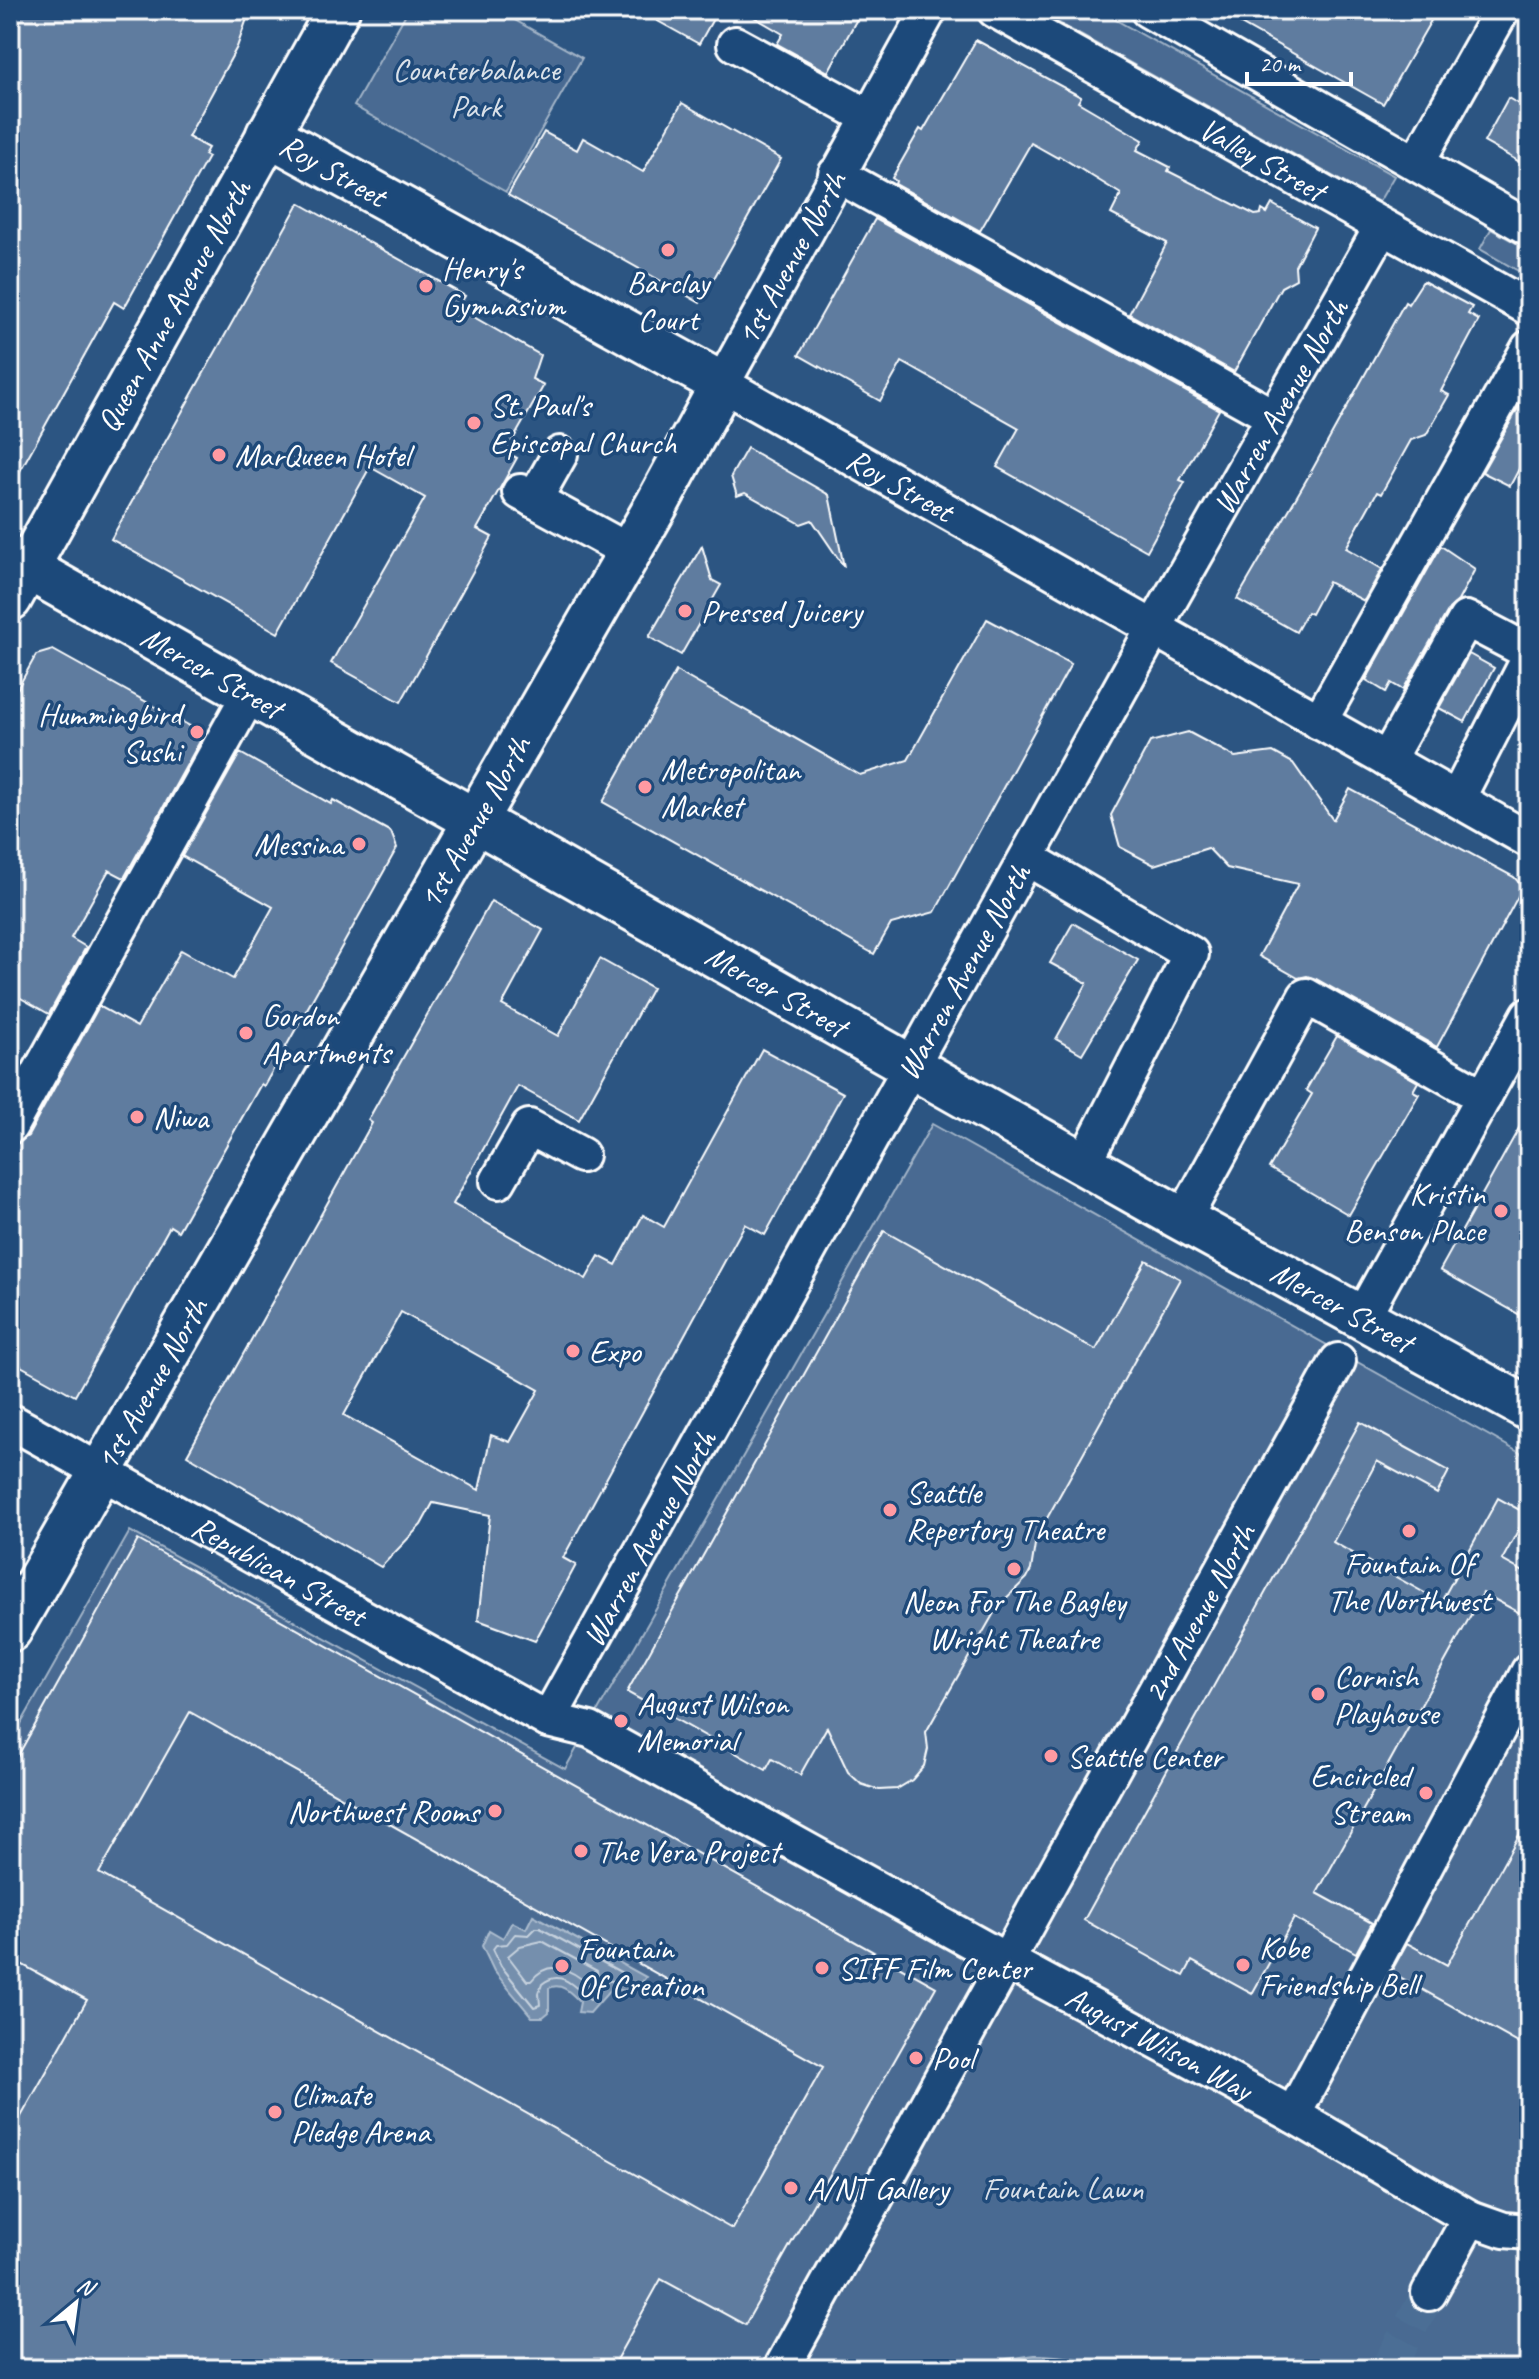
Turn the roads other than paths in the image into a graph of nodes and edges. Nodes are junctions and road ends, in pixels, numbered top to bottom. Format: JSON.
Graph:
{"nodes":[{"id":1,"x":338,"y":10,"type":"edge"},
{"id":2,"x":929,"y":10,"type":"edge"},
{"id":3,"x":995,"y":10,"type":"edge"},
{"id":4,"x":1148,"y":10,"type":"edge"},
{"id":5,"x":1502,"y":10,"type":"edge"},
{"id":6,"x":735,"y":44,"type":"dead end"},
{"id":7,"x":869,"y":117,"type":"junction"},
{"id":8,"x":268,"y":134,"type":"junction"},
{"id":9,"x":1417,"y":162,"type":"junction"},
{"id":10,"x":836,"y":174,"type":"junction"},
{"id":11,"x":1382,"y":227,"type":"junction"},
{"id":12,"x":1529,"y":228,"type":"edge"},
{"id":13,"x":1529,"y":308,"type":"edge"},
{"id":14,"x":1529,"y":348,"type":"edge"},
{"id":15,"x":722,"y":384,"type":"junction"},
{"id":16,"x":1274,"y":417,"type":"junction"},
{"id":17,"x":560,"y":454,"type":"dead end"},
{"id":18,"x":630,"y":552,"type":"junction"},
{"id":19,"x":16,"y":575,"type":"edge"},
{"id":20,"x":1154,"y":628,"type":"junction"},
{"id":21,"x":1529,"y":652,"type":"edge"},
{"id":22,"x":1529,"y":659,"type":"edge"},
{"id":23,"x":250,"y":693,"type":"junction"},
{"id":24,"x":1319,"y":722,"type":"junction"},
{"id":25,"x":1387,"y":760,"type":"junction"},
{"id":26,"x":1457,"y":799,"type":"junction"},
{"id":27,"x":475,"y":819,"type":"junction"},
{"id":28,"x":1529,"y":840,"type":"edge"},
{"id":29,"x":1027,"y":858,"type":"junction"},
{"id":30,"x":1529,"y":1015,"type":"edge"},
{"id":31,"x":912,"y":1068,"type":"junction"},
{"id":32,"x":1484,"y":1097,"type":"junction"},
{"id":33,"x":10,"y":1126,"type":"edge"},
{"id":34,"x":581,"y":1155,"type":"dead end"},
{"id":35,"x":1084,"y":1163,"type":"junction"},
{"id":36,"x":498,"y":1181,"type":"dead end"},
{"id":37,"x":1183,"y":1220,"type":"junction"},
{"id":38,"x":1362,"y":1317,"type":"junction"},
{"id":39,"x":1338,"y":1361,"type":"dead end"},
{"id":40,"x":1529,"y":1409,"type":"edge"},
{"id":41,"x":10,"y":1421,"type":"edge"},
{"id":42,"x":102,"y":1472,"type":"junction"},
{"id":43,"x":21,"y":1584,"type":"edge"},
{"id":44,"x":10,"y":1630,"type":"edge"},
{"id":45,"x":1529,"y":1671,"type":"edge"},
{"id":46,"x":548,"y":1720,"type":"junction"},
{"id":47,"x":1007,"y":1961,"type":"junction"},
{"id":48,"x":1293,"y":2115,"type":"junction"},
{"id":49,"x":1470,"y":2218,"type":"junction"},
{"id":50,"x":1529,"y":2232,"type":"edge"},
{"id":51,"x":1429,"y":2293,"type":"tunnel mouth"},
{"id":52,"x":781,"y":2369,"type":"edge"}],
"edges":[{"from":1,"to":8,"type":"main road","name":"Queen Anne Avenue North"},
{"from":2,"to":7,"type":"street","name":"1st Avenue North"},
{"from":3,"to":11,"type":"street","name":"Valley Street"},
{"from":4,"to":9,"type":"street"},
{"from":5,"to":9,"type":"street"},
{"from":6,"to":7,"type":"street"},
{"from":7,"to":10,"type":"street","name":"1st Avenue North"},
{"from":8,"to":15,"type":"main road","name":"Roy Street"},
{"from":8,"to":19,"type":"main road","name":"Queen Anne Avenue North"},
{"from":9,"to":12,"type":"street"},
{"from":10,"to":15,"type":"street","name":"1st Avenue North"},
{"from":10,"to":16,"type":"street"},
{"from":11,"to":13,"type":"street","name":"Valley Street"},
{"from":11,"to":16,"type":"street","name":"Warren Avenue North"},
{"from":14,"to":24,"type":"street"},
{"from":15,"to":18,"type":"main road","name":"1st Avenue North"},
{"from":15,"to":20,"type":"street","name":"Roy Street"},
{"from":16,"to":20,"type":"street","name":"Warren Avenue North"},
{"from":17,"to":18,"type":"street"},
{"from":18,"to":27,"type":"main road","name":"1st Avenue North"},
{"from":19,"to":23,"type":"main road","name":"Mercer Street"},
{"from":20,"to":24,"type":"street","name":"Roy Street"},
{"from":20,"to":29,"type":"street","name":"Warren Avenue North"},
{"from":21,"to":25,"type":"street"},
{"from":22,"to":26,"type":"street"},
{"from":23,"to":27,"type":"main road","name":"Mercer Street"},
{"from":23,"to":33,"type":"street"},
{"from":24,"to":25,"type":"street","name":"Roy Street"},
{"from":25,"to":26,"type":"street","name":"Roy Street"},
{"from":26,"to":28,"type":"street","name":"Roy Street"},
{"from":27,"to":31,"type":"main road","name":"Mercer Street"},
{"from":27,"to":42,"type":"main road","name":"1st Avenue North"},
{"from":29,"to":31,"type":"street","name":"Warren Avenue North"},
{"from":29,"to":35,"type":"street"},
{"from":30,"to":32,"type":"street"},
{"from":31,"to":35,"type":"main road","name":"Mercer Street"},
{"from":31,"to":46,"type":"street","name":"Warren Avenue North"},
{"from":32,"to":37,"type":"street"},
{"from":32,"to":38,"type":"street"},
{"from":34,"to":36,"type":"street"},
{"from":35,"to":37,"type":"main road","name":"Mercer Street"},
{"from":37,"to":38,"type":"main road","name":"Mercer Street"},
{"from":38,"to":40,"type":"main road","name":"Mercer Street"},
{"from":39,"to":47,"type":"street","name":"2nd Avenue North"},
{"from":41,"to":42,"type":"street","name":"Republican Street"},
{"from":42,"to":43,"type":"main road","name":"1st Avenue North"},
{"from":42,"to":46,"type":"street","name":"Republican Street"},
{"from":43,"to":44,"type":"main road","name":"1st Avenue North"},
{"from":45,"to":48,"type":"street"},
{"from":46,"to":47,"type":"street","name":"August Wilson Way"},
{"from":47,"to":48,"type":"street","name":"August Wilson Way"},
{"from":47,"to":52,"type":"street","name":"2nd Avenue North"},
{"from":48,"to":49,"type":"street","name":"August Wilson Way"},
{"from":49,"to":50,"type":"street","name":"August Wilson Way"},
{"from":49,"to":51,"type":"street"}]}
